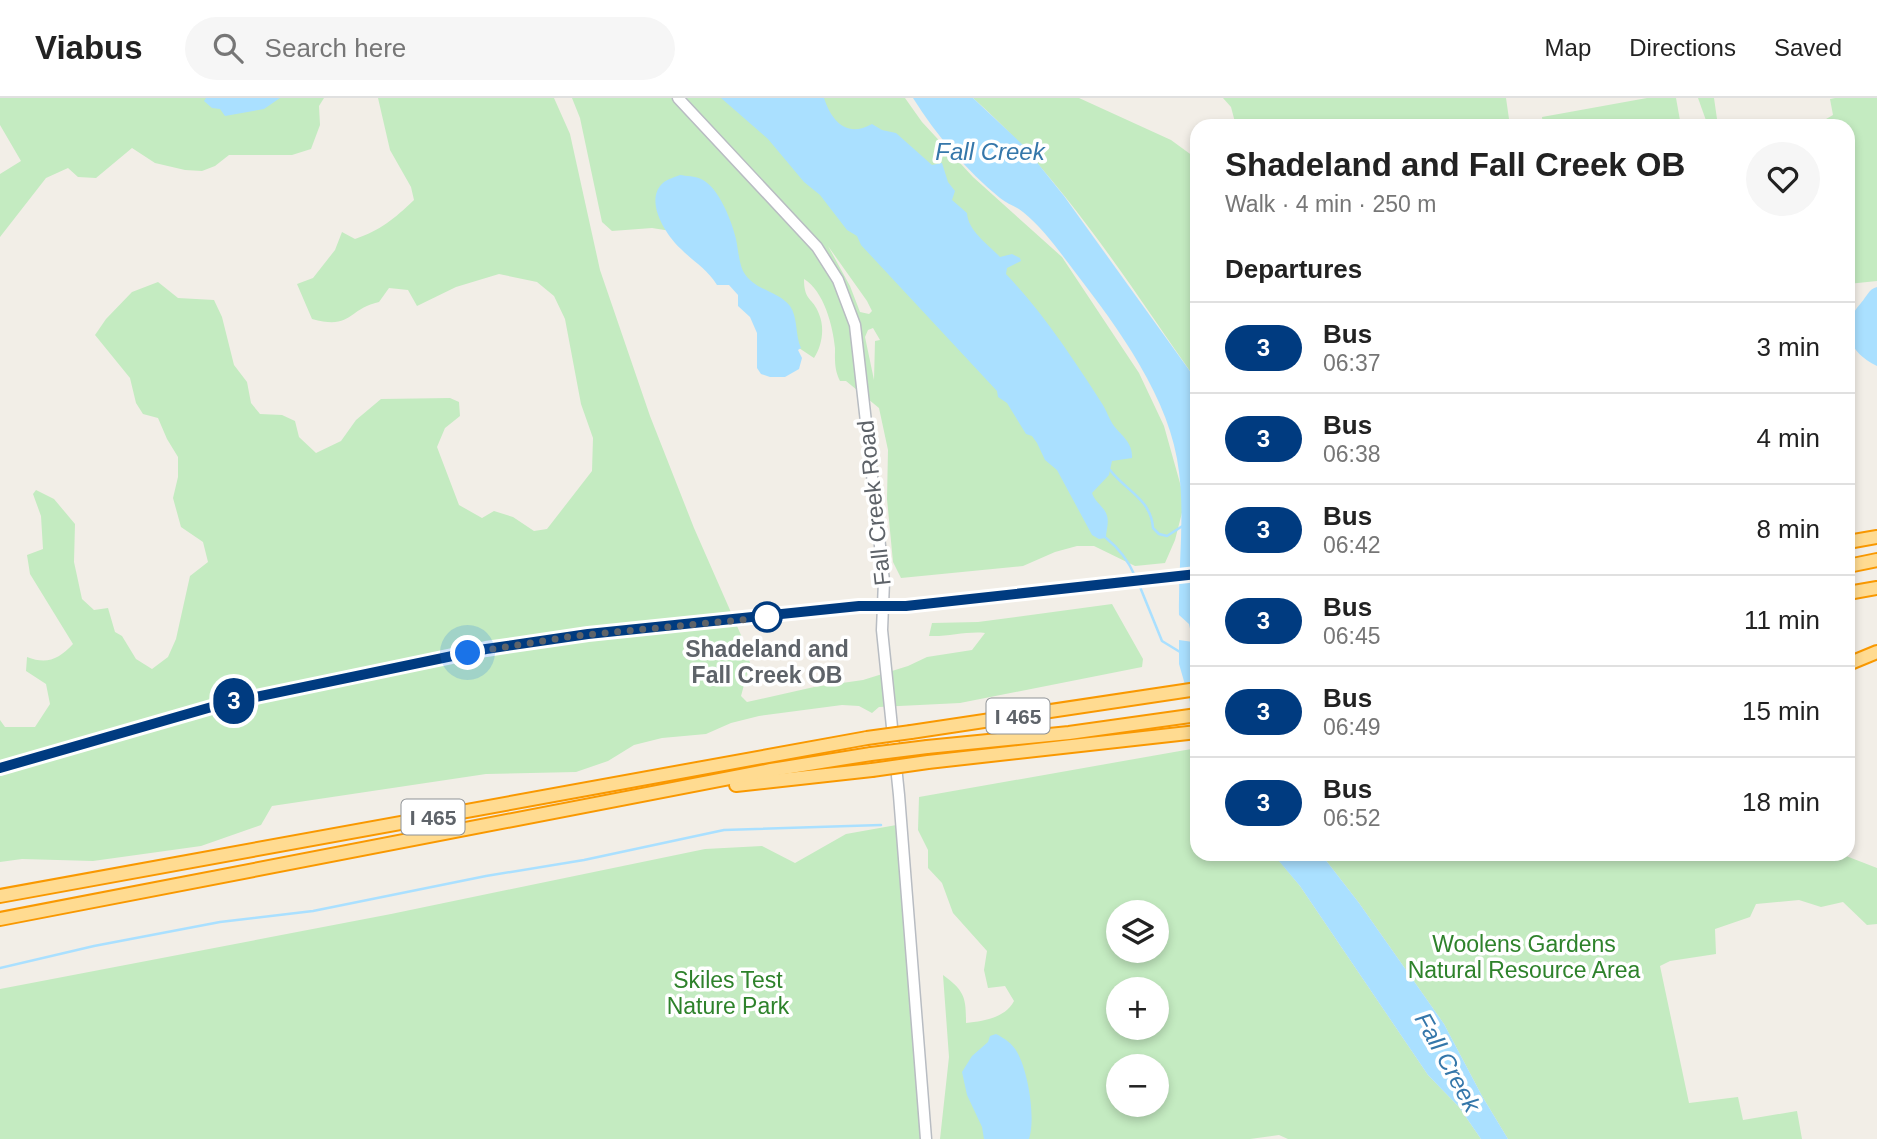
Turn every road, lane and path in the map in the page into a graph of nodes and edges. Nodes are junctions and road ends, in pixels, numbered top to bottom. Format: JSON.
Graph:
{"nodes":[{"id":1,"x":678,"y":98,"type":"edge"},
{"id":2,"x":1877,"y":537,"type":"edge"},
{"id":3,"x":1855,"y":541,"type":"edge"},
{"id":4,"x":1877,"y":560,"type":"edge"},
{"id":5,"x":1855,"y":565,"type":"edge"},
{"id":6,"x":1190,"y":575,"type":"edge"},
{"id":7,"x":1877,"y":588,"type":"edge"},
{"id":8,"x":1855,"y":592,"type":"edge"},
{"id":9,"x":883,"y":607,"type":"junction"},
{"id":10,"x":1877,"y":652,"type":"edge"},
{"id":11,"x":1855,"y":661,"type":"edge"},
{"id":12,"x":1190,"y":690,"type":"edge"},
{"id":13,"x":1190,"y":717,"type":"edge"},
{"id":14,"x":1190,"y":724,"type":"edge"},
{"id":15,"x":1136,"y":732,"type":"junction"},
{"id":16,"x":1190,"y":732,"type":"edge"},
{"id":17,"x":0,"y":768,"type":"edge"},
{"id":18,"x":680,"y":790,"type":"junction"},
{"id":19,"x":0,"y":896,"type":"edge"},
{"id":20,"x":0,"y":919,"type":"edge"},
{"id":21,"x":926,"y":1139,"type":"edge"}],
"edges":[{"from":1,"to":9,"type":"main road","name":"Fall Creek Road"},
{"from":2,"to":3,"type":"highway"},
{"from":4,"to":5,"type":"highway"},
{"from":6,"to":9,"type":"main road"},
{"from":7,"to":8,"type":"highway"},
{"from":9,"to":17,"type":"main road"},
{"from":9,"to":21,"type":"main road","name":"Fall Creek Road"},
{"from":10,"to":11,"type":"highway"},
{"from":12,"to":19,"type":"highway","number":"I 465","bridge":true},
{"from":13,"to":15,"type":"highway","number":"I 465"},
{"from":14,"to":15,"type":"highway"},
{"from":15,"to":16,"type":"highway"},
{"from":15,"to":18,"type":"highway","bridge":true},
{"from":15,"to":18,"type":"highway","number":"I 465","bridge":true},
{"from":18,"to":20,"type":"highway","number":"I 465"}]}
